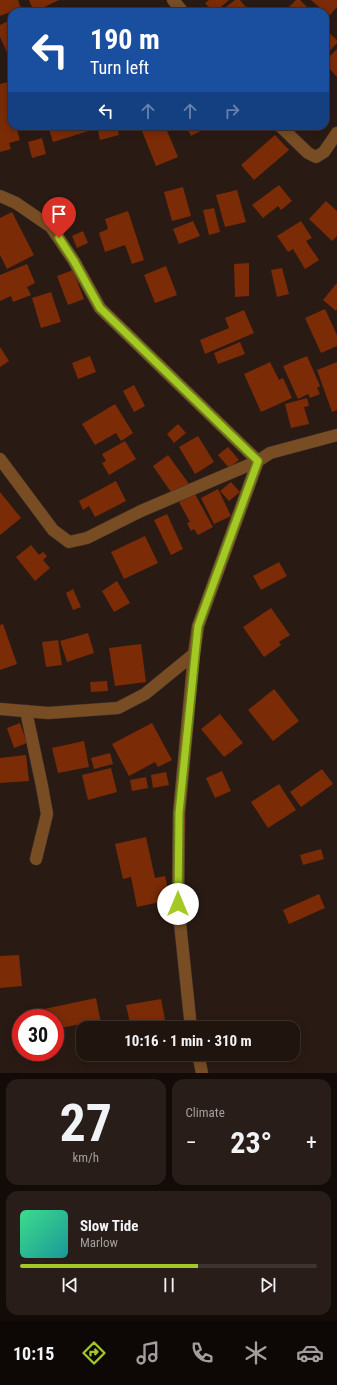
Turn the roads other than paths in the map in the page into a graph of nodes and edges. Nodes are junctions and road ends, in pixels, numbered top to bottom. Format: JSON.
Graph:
{"nodes":[{"id":1,"x":173,"y":0,"type":"edge"},
{"id":2,"x":180,"y":8,"type":"edge"},
{"id":3,"x":284,"y":130,"type":"edge"},
{"id":4,"x":337,"y":133,"type":"edge"},
{"id":5,"x":0,"y":196,"type":"edge"},
{"id":6,"x":337,"y":435,"type":"edge"},
{"id":7,"x":0,"y":459,"type":"edge"},
{"id":8,"x":258,"y":461,"type":"junction"},
{"id":9,"x":194,"y":654,"type":"junction"},
{"id":10,"x":0,"y":709,"type":"edge"},
{"id":11,"x":26,"y":711,"type":"junction"},
{"id":12,"x":36,"y":859,"type":"dead end"},
{"id":13,"x":190,"y":1021,"type":"edge"},
{"id":14,"x":199,"y":1061,"type":"edge"},
{"id":15,"x":202,"y":1073,"type":"edge"}],
"edges":[{"from":1,"to":2,"type":"street"},
{"from":3,"to":4,"type":"street"},
{"from":5,"to":8,"type":"street"},
{"from":6,"to":8,"type":"street"},
{"from":7,"to":8,"type":"street"},
{"from":8,"to":9,"type":"street"},
{"from":9,"to":11,"type":"street"},
{"from":9,"to":13,"type":"street"},
{"from":10,"to":11,"type":"street"},
{"from":11,"to":12,"type":"street"},
{"from":14,"to":15,"type":"street"}]}
